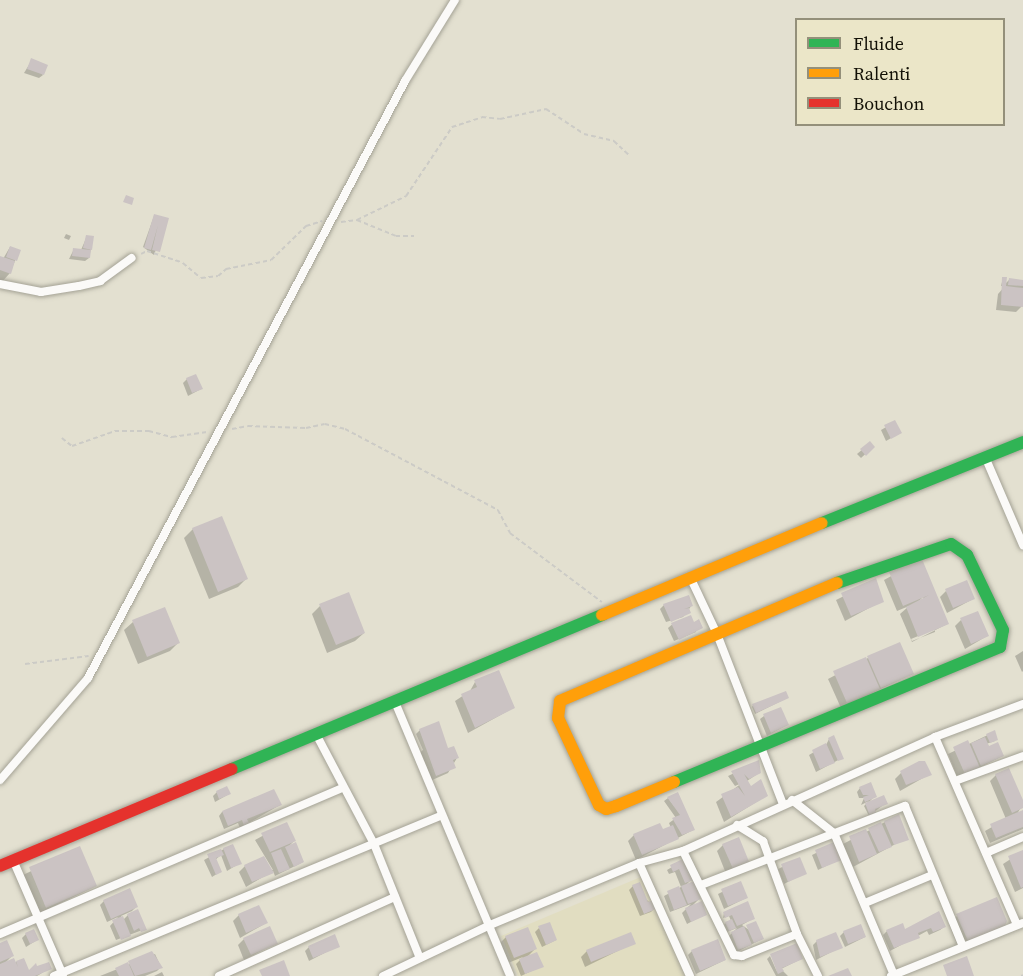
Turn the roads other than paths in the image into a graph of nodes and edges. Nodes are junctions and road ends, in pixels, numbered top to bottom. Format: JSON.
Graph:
{"nodes":[{"id":1,"x":455,"y":0,"type":"edge"},
{"id":2,"x":132,"y":258,"type":"road end"},
{"id":3,"x":0,"y":284,"type":"edge"},
{"id":4,"x":1023,"y":442,"type":"edge"},
{"id":5,"x":986,"y":459,"type":"junction"},
{"id":6,"x":1023,"y":546,"type":"edge"},
{"id":7,"x":690,"y":579,"type":"junction"},
{"id":8,"x":717,"y":634,"type":"junction"},
{"id":9,"x":395,"y":702,"type":"junction"},
{"id":10,"x":1023,"y":704,"type":"edge"},
{"id":11,"x":316,"y":734,"type":"junction"},
{"id":12,"x":935,"y":737,"type":"junction"},
{"id":13,"x":763,"y":748,"type":"junction"},
{"id":14,"x":1023,"y":756,"type":"edge"},
{"id":15,"x":0,"y":780,"type":"edge"},
{"id":16,"x":956,"y":781,"type":"junction"},
{"id":17,"x":344,"y":788,"type":"junction"},
{"id":18,"x":788,"y":802,"type":"junction"},
{"id":19,"x":441,"y":816,"type":"junction"},
{"id":20,"x":737,"y":825,"type":"junction"},
{"id":21,"x":834,"y":833,"type":"junction"},
{"id":22,"x":1023,"y":837,"type":"edge"},
{"id":23,"x":374,"y":844,"type":"junction"},
{"id":24,"x":683,"y":851,"type":"junction"},
{"id":25,"x":986,"y":853,"type":"junction"},
{"id":26,"x":14,"y":860,"type":"junction"},
{"id":27,"x":771,"y":860,"type":"junction"},
{"id":28,"x":639,"y":862,"type":"junction"},
{"id":29,"x":0,"y":866,"type":"edge"},
{"id":30,"x":932,"y":875,"type":"junction"},
{"id":31,"x":701,"y":885,"type":"junction"},
{"id":32,"x":395,"y":897,"type":"junction"},
{"id":33,"x":865,"y":903,"type":"junction"},
{"id":34,"x":37,"y":918,"type":"junction"},
{"id":35,"x":1020,"y":924,"type":"edge"},
{"id":36,"x":490,"y":925,"type":"junction"},
{"id":37,"x":0,"y":934,"type":"edge"},
{"id":38,"x":797,"y":934,"type":"junction"},
{"id":39,"x":963,"y":947,"type":"junction"},
{"id":40,"x":419,"y":956,"type":"junction"},
{"id":41,"x":60,"y":975,"type":"edge"},
{"id":42,"x":892,"y":975,"type":"edge"},
{"id":43,"x":219,"y":976,"type":"edge"},
{"id":44,"x":383,"y":976,"type":"edge"},
{"id":45,"x":510,"y":976,"type":"edge"},
{"id":46,"x":690,"y":976,"type":"edge"},
{"id":47,"x":818,"y":976,"type":"edge"}],
"edges":[{"from":1,"to":15,"type":"street"},
{"from":2,"to":3,"type":"street"},
{"from":4,"to":5,"type":"street"},
{"from":5,"to":6,"type":"street"},
{"from":5,"to":7,"type":"street"},
{"from":7,"to":8,"type":"street"},
{"from":7,"to":9,"type":"street"},
{"from":8,"to":13,"type":"street"},
{"from":8,"to":13,"type":"street"},
{"from":8,"to":13,"type":"street"},
{"from":9,"to":11,"type":"street"},
{"from":9,"to":19,"type":"street"},
{"from":10,"to":12,"type":"street"},
{"from":11,"to":17,"type":"street"},
{"from":11,"to":26,"type":"street"},
{"from":12,"to":16,"type":"street"},
{"from":12,"to":18,"type":"street"},
{"from":13,"to":18,"type":"street"},
{"from":14,"to":16,"type":"street"},
{"from":16,"to":25,"type":"street"},
{"from":17,"to":23,"type":"street"},
{"from":17,"to":34,"type":"street"},
{"from":18,"to":20,"type":"street"},
{"from":18,"to":21,"type":"street"},
{"from":19,"to":23,"type":"street"},
{"from":19,"to":36,"type":"street"},
{"from":20,"to":24,"type":"street"},
{"from":20,"to":27,"type":"street"},
{"from":21,"to":27,"type":"street"},
{"from":21,"to":30,"type":"street"},
{"from":21,"to":33,"type":"street"},
{"from":22,"to":25,"type":"street"},
{"from":23,"to":32,"type":"street"},
{"from":23,"to":41,"type":"street"},
{"from":24,"to":28,"type":"street"},
{"from":24,"to":31,"type":"street"},
{"from":25,"to":35,"type":"street"},
{"from":26,"to":29,"type":"street"},
{"from":26,"to":34,"type":"street"},
{"from":27,"to":31,"type":"street"},
{"from":27,"to":38,"type":"street"},
{"from":28,"to":36,"type":"street"},
{"from":28,"to":46,"type":"street"},
{"from":30,"to":33,"type":"street"},
{"from":30,"to":39,"type":"street"},
{"from":31,"to":38,"type":"street"},
{"from":32,"to":40,"type":"street"},
{"from":32,"to":43,"type":"street"},
{"from":33,"to":42,"type":"street"},
{"from":34,"to":37,"type":"street"},
{"from":34,"to":41,"type":"street"},
{"from":35,"to":39,"type":"street"},
{"from":36,"to":40,"type":"street"},
{"from":36,"to":45,"type":"street"},
{"from":38,"to":47,"type":"street"},
{"from":39,"to":42,"type":"street"},
{"from":40,"to":44,"type":"street"}]}
